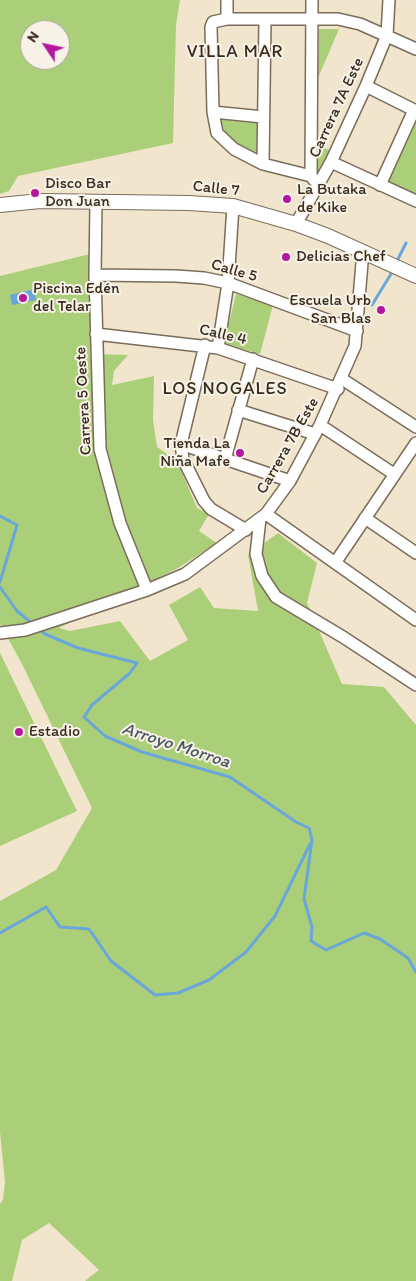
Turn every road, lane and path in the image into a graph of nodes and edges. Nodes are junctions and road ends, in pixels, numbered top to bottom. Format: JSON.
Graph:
{"nodes":[{"id":1,"x":228,"y":0,"type":"edge"},
{"id":2,"x":312,"y":0,"type":"edge"},
{"id":3,"x":389,"y":0,"type":"edge"},
{"id":4,"x":227,"y":19,"type":"junction"},
{"id":5,"x":265,"y":20,"type":"junction"},
{"id":6,"x":311,"y":20,"type":"junction"},
{"id":7,"x":386,"y":35,"type":"junction"},
{"id":8,"x":416,"y":49,"type":"edge"},
{"id":9,"x":366,"y":86,"type":"junction"},
{"id":10,"x":415,"y":111,"type":"edge"},
{"id":11,"x":213,"y":112,"type":"junction"},
{"id":12,"x":263,"y":117,"type":"junction"},
{"id":13,"x":331,"y":162,"type":"junction"},
{"id":14,"x":263,"y":164,"type":"junction"},
{"id":15,"x":311,"y":176,"type":"junction"},
{"id":16,"x":380,"y":185,"type":"junction"},
{"id":17,"x":318,"y":186,"type":"junction"},
{"id":18,"x":416,"y":201,"type":"edge"},
{"id":19,"x":96,"y":202,"type":"junction"},
{"id":20,"x":0,"y":205,"type":"edge"},
{"id":21,"x":233,"y":206,"type":"junction"},
{"id":22,"x":296,"y":224,"type":"junction"},
{"id":23,"x":364,"y":251,"type":"junction"},
{"id":24,"x":95,"y":275,"type":"junction"},
{"id":25,"x":416,"y":276,"type":"edge"},
{"id":26,"x":228,"y":283,"type":"junction"},
{"id":27,"x":357,"y":331,"type":"junction"},
{"id":28,"x":96,"y":334,"type":"junction"},
{"id":29,"x":206,"y":345,"type":"junction"},
{"id":30,"x":218,"y":348,"type":"junction"},
{"id":31,"x":253,"y":359,"type":"junction"},
{"id":32,"x":340,"y":384,"type":"junction"},
{"id":33,"x":238,"y":410,"type":"junction"},
{"id":34,"x":416,"y":427,"type":"edge"},
{"id":35,"x":318,"y":430,"type":"junction"},
{"id":36,"x":416,"y":443,"type":"edge"},
{"id":37,"x":181,"y":444,"type":"junction"},
{"id":38,"x":225,"y":459,"type":"junction"},
{"id":39,"x":394,"y":474,"type":"junction"},
{"id":40,"x":290,"y":481,"type":"junction"},
{"id":41,"x":263,"y":517,"type":"junction"},
{"id":42,"x":365,"y":518,"type":"junction"},
{"id":43,"x":246,"y":530,"type":"junction"},
{"id":44,"x":416,"y":553,"type":"edge"},
{"id":45,"x":335,"y":563,"type":"junction"},
{"id":46,"x":147,"y":590,"type":"junction"},
{"id":47,"x":416,"y":620,"type":"edge"},
{"id":48,"x":0,"y":632,"type":"edge"},
{"id":49,"x":416,"y":685,"type":"edge"}],
"edges":[{"from":1,"to":4,"type":"street"},
{"from":2,"to":6,"type":"street"},
{"from":3,"to":7,"type":"street","name":"Carrera 7A Este"},
{"from":4,"to":5,"type":"street"},
{"from":4,"to":11,"type":"street"},
{"from":5,"to":6,"type":"street"},
{"from":5,"to":12,"type":"street"},
{"from":6,"to":7,"type":"street"},
{"from":6,"to":15,"type":"street"},
{"from":7,"to":8,"type":"street"},
{"from":7,"to":9,"type":"street","name":"Carrera 7A Este"},
{"from":9,"to":10,"type":"street"},
{"from":9,"to":13,"type":"street","name":"Carrera 7A Este"},
{"from":10,"to":16,"type":"street"},
{"from":11,"to":12,"type":"street"},
{"from":11,"to":14,"type":"street"},
{"from":12,"to":14,"type":"street"},
{"from":13,"to":16,"type":"street"},
{"from":13,"to":17,"type":"street","name":"Carrera 7A Este"},
{"from":14,"to":15,"type":"street"},
{"from":15,"to":17,"type":"street"},
{"from":16,"to":18,"type":"street"},
{"from":17,"to":22,"type":"street","name":"Carrera 7A Este"},
{"from":19,"to":20,"type":"street","name":"Calle 7"},
{"from":19,"to":21,"type":"street","name":"Calle 7"},
{"from":19,"to":24,"type":"street","name":"Carrera 5 Oeste"},
{"from":21,"to":22,"type":"street","name":"Calle 7"},
{"from":21,"to":26,"type":"street"},
{"from":22,"to":23,"type":"street","name":"Calle 7"},
{"from":23,"to":25,"type":"street","name":"Calle 7"},
{"from":23,"to":27,"type":"street","name":"Carrera 7B Este"},
{"from":24,"to":26,"type":"street","name":"Calle 5"},
{"from":24,"to":28,"type":"street","name":"Carrera 5 Oeste"},
{"from":26,"to":27,"type":"street","name":"Calle 5"},
{"from":26,"to":30,"type":"street"},
{"from":27,"to":32,"type":"street","name":"Carrera 7B Este"},
{"from":28,"to":29,"type":"street","name":"Calle 4"},
{"from":28,"to":46,"type":"street","name":"Carrera 5 Oeste"},
{"from":29,"to":30,"type":"street","name":"Calle 4"},
{"from":29,"to":37,"type":"street"},
{"from":30,"to":31,"type":"street","name":"Calle 4"},
{"from":31,"to":32,"type":"street","name":"Calle 4"},
{"from":31,"to":33,"type":"street"},
{"from":32,"to":34,"type":"street","name":"Calle 4"},
{"from":32,"to":35,"type":"street","name":"Carrera 7B Este"},
{"from":33,"to":35,"type":"street"},
{"from":33,"to":38,"type":"street"},
{"from":35,"to":39,"type":"street"},
{"from":35,"to":40,"type":"street","name":"Carrera 7B Este"},
{"from":36,"to":39,"type":"street"},
{"from":37,"to":38,"type":"street"},
{"from":37,"to":43,"type":"street"},
{"from":38,"to":40,"type":"street"},
{"from":39,"to":42,"type":"street"},
{"from":40,"to":41,"type":"street","name":"Carrera 7B Este"},
{"from":41,"to":43,"type":"street","name":"Carrera 7B Este"},
{"from":41,"to":45,"type":"street"},
{"from":41,"to":49,"type":"street"},
{"from":42,"to":44,"type":"street"},
{"from":42,"to":45,"type":"street"},
{"from":43,"to":46,"type":"street","name":"Carrera 7B Este"},
{"from":45,"to":47,"type":"street"},
{"from":46,"to":48,"type":"street","name":"Carrera 7B Este"}]}
